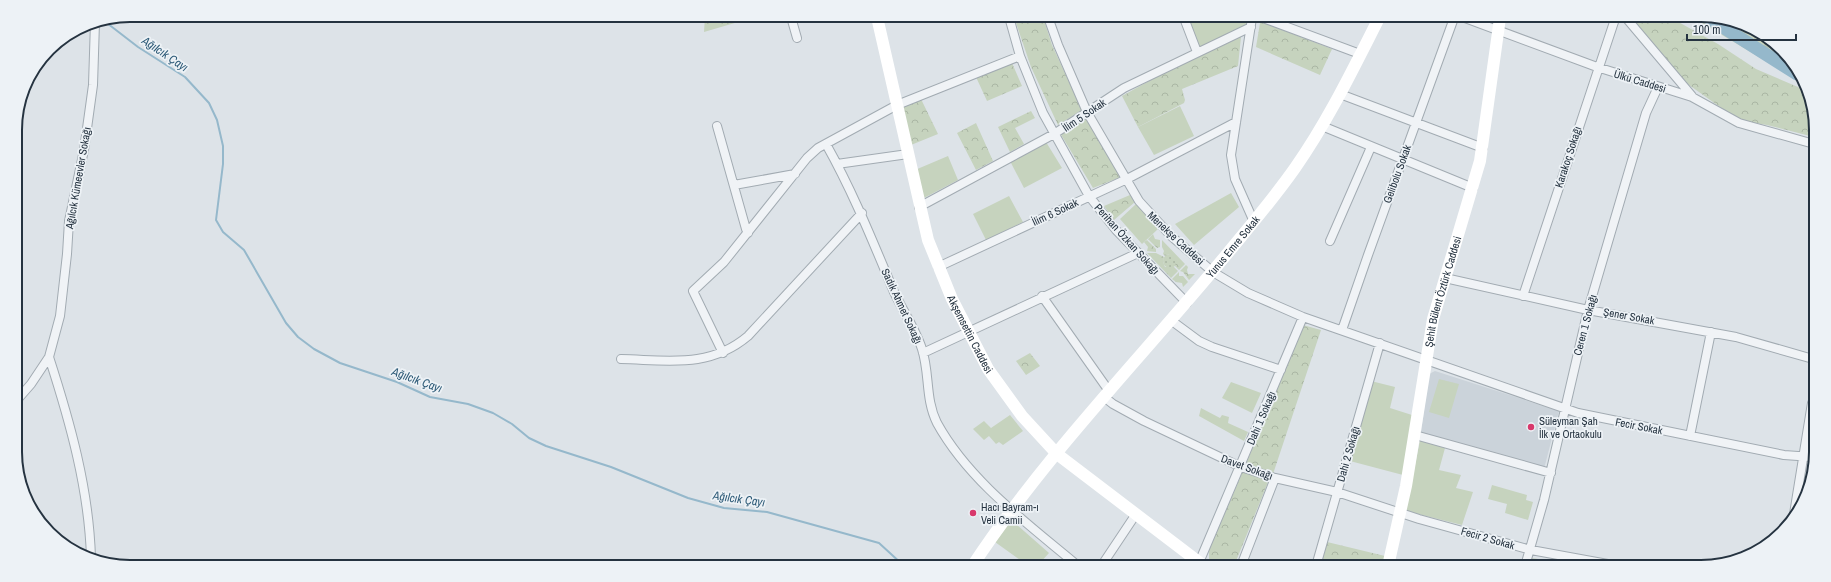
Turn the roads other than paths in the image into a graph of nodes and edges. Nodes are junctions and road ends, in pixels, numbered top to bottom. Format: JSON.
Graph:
{"nodes":[{"id":1,"x":792,"y":22,"type":"edge"},
{"id":2,"x":878,"y":22,"type":"edge"},
{"id":3,"x":1010,"y":22,"type":"edge"},
{"id":4,"x":1050,"y":22,"type":"edge"},
{"id":5,"x":1186,"y":22,"type":"edge"},
{"id":6,"x":1252,"y":22,"type":"edge"},
{"id":7,"x":1273,"y":22,"type":"edge"},
{"id":8,"x":1377,"y":22,"type":"edge"},
{"id":9,"x":1453,"y":22,"type":"edge"},
{"id":10,"x":1488,"y":22,"type":"edge"},
{"id":11,"x":1614,"y":22,"type":"edge"},
{"id":12,"x":1630,"y":22,"type":"edge"},
{"id":13,"x":1499,"y":24,"type":"edge"},
{"id":14,"x":1251,"y":27,"type":"junction"},
{"id":15,"x":95,"y":28,"type":"edge"},
{"id":16,"x":797,"y":38,"type":"dead end"},
{"id":17,"x":1197,"y":52,"type":"junction"},
{"id":18,"x":1360,"y":54,"type":"junction"},
{"id":19,"x":1020,"y":56,"type":"junction"},
{"id":20,"x":1598,"y":68,"type":"junction"},
{"id":21,"x":1658,"y":87,"type":"junction"},
{"id":22,"x":1340,"y":94,"type":"junction"},
{"id":23,"x":1692,"y":97,"type":"junction"},
{"id":24,"x":897,"y":105,"type":"junction"},
{"id":25,"x":1087,"y":112,"type":"junction"},
{"id":26,"x":1236,"y":122,"type":"junction"},
{"id":27,"x":1416,"y":122,"type":"junction"},
{"id":28,"x":717,"y":126,"type":"dead end"},
{"id":29,"x":1322,"y":126,"type":"junction"},
{"id":30,"x":1054,"y":134,"type":"junction"},
{"id":31,"x":1809,"y":143,"type":"edge"},
{"id":32,"x":826,"y":144,"type":"junction"},
{"id":33,"x":1371,"y":147,"type":"junction"},
{"id":34,"x":1483,"y":148,"type":"junction"},
{"id":35,"x":908,"y":154,"type":"junction"},
{"id":36,"x":1402,"y":160,"type":"junction"},
{"id":37,"x":837,"y":164,"type":"junction"},
{"id":38,"x":795,"y":174,"type":"junction"},
{"id":39,"x":1127,"y":179,"type":"junction"},
{"id":40,"x":734,"y":185,"type":"junction"},
{"id":41,"x":1473,"y":188,"type":"junction"},
{"id":42,"x":1089,"y":196,"type":"junction"},
{"id":43,"x":919,"y":207,"type":"junction"},
{"id":44,"x":862,"y":214,"type":"junction"},
{"id":45,"x":1254,"y":222,"type":"junction"},
{"id":46,"x":748,"y":232,"type":"junction"},
{"id":47,"x":1330,"y":240,"type":"dead end"},
{"id":48,"x":1138,"y":253,"type":"junction"},
{"id":49,"x":938,"y":267,"type":"junction"},
{"id":50,"x":1213,"y":272,"type":"junction"},
{"id":51,"x":1445,"y":278,"type":"junction"},
{"id":52,"x":1042,"y":296,"type":"junction"},
{"id":53,"x":1523,"y":296,"type":"junction"},
{"id":54,"x":1186,"y":303,"type":"junction"},
{"id":55,"x":1588,"y":310,"type":"junction"},
{"id":56,"x":1302,"y":317,"type":"junction"},
{"id":57,"x":1172,"y":321,"type":"junction"},
{"id":58,"x":1342,"y":330,"type":"junction"},
{"id":59,"x":1711,"y":332,"type":"junction"},
{"id":60,"x":968,"y":333,"type":"junction"},
{"id":61,"x":1380,"y":343,"type":"junction"},
{"id":62,"x":723,"y":353,"type":"junction"},
{"id":63,"x":923,"y":353,"type":"junction"},
{"id":64,"x":49,"y":357,"type":"junction"},
{"id":65,"x":1809,"y":358,"type":"edge"},
{"id":66,"x":621,"y":359,"type":"dead end"},
{"id":67,"x":1425,"y":361,"type":"junction"},
{"id":68,"x":1281,"y":370,"type":"junction"},
{"id":69,"x":22,"y":394,"type":"edge"},
{"id":70,"x":1107,"y":394,"type":"junction"},
{"id":71,"x":1564,"y":408,"type":"junction"},
{"id":72,"x":1415,"y":435,"type":"junction"},
{"id":73,"x":1690,"y":436,"type":"junction"},
{"id":74,"x":1057,"y":454,"type":"junction"},
{"id":75,"x":1809,"y":456,"type":"edge"},
{"id":76,"x":1809,"y":458,"type":"edge"},
{"id":77,"x":1240,"y":467,"type":"junction"},
{"id":78,"x":1550,"y":473,"type":"junction"},
{"id":79,"x":1275,"y":478,"type":"junction"},
{"id":80,"x":1337,"y":492,"type":"junction"},
{"id":81,"x":1798,"y":500,"type":"edge"},
{"id":82,"x":1012,"y":511,"type":"junction"},
{"id":83,"x":1401,"y":512,"type":"junction"},
{"id":84,"x":1136,"y":514,"type":"junction"},
{"id":85,"x":1531,"y":550,"type":"junction"},
{"id":86,"x":91,"y":553,"type":"edge"},
{"id":87,"x":977,"y":560,"type":"edge"},
{"id":88,"x":1070,"y":560,"type":"edge"},
{"id":89,"x":1105,"y":560,"type":"edge"},
{"id":90,"x":1194,"y":560,"type":"edge"},
{"id":91,"x":1202,"y":560,"type":"edge"},
{"id":92,"x":1243,"y":560,"type":"edge"},
{"id":93,"x":1318,"y":560,"type":"edge"},
{"id":94,"x":1389,"y":560,"type":"edge"},
{"id":95,"x":1527,"y":560,"type":"edge"},
{"id":96,"x":1582,"y":560,"type":"edge"}],
"edges":[{"from":1,"to":16,"type":"street"},
{"from":2,"to":24,"type":"street","name":"Akşemsettin Caddesi"},
{"from":3,"to":19,"type":"street","name":"Perihan Özkan Sokağı"},
{"from":4,"to":25,"type":"street","name":"Menekşe Caddesi"},
{"from":5,"to":17,"type":"street"},
{"from":6,"to":14,"type":"street"},
{"from":7,"to":18,"type":"street"},
{"from":8,"to":18,"type":"street","name":"Yunus Emre Sokak"},
{"from":9,"to":27,"type":"street","name":"Gelibolu Sokak"},
{"from":10,"to":13,"type":"street","name":"Ülkü Caddesi"},
{"from":11,"to":20,"type":"street","name":"Karakoç Sokağı"},
{"from":12,"to":23,"type":"street"},
{"from":13,"to":20,"type":"street","name":"Ülkü Caddesi"},
{"from":13,"to":34,"type":"street","name":"Şehit Bülent Öztürk Caddesi"},
{"from":14,"to":17,"type":"street","name":"İlim 5 Sokak"},
{"from":14,"to":26,"type":"street"},
{"from":15,"to":64,"type":"street","name":"Ağılcık Kümeevler Sokağı"},
{"from":17,"to":25,"type":"street","name":"İlim 5 Sokak"},
{"from":18,"to":22,"type":"street","name":"Yunus Emre Sokak"},
{"from":19,"to":24,"type":"street"},
{"from":19,"to":30,"type":"street","name":"Perihan Özkan Sokağı"},
{"from":20,"to":21,"type":"street","name":"Ülkü Caddesi"},
{"from":20,"to":53,"type":"street","name":"Karakoç Sokağı"},
{"from":21,"to":23,"type":"street","name":"Ülkü Caddesi"},
{"from":21,"to":55,"type":"street","name":"Ceren 1 Sokağı"},
{"from":22,"to":27,"type":"street"},
{"from":22,"to":29,"type":"street","name":"Yunus Emre Sokak"},
{"from":23,"to":31,"type":"street","name":"Ülkü Caddesi"},
{"from":24,"to":32,"type":"street"},
{"from":24,"to":35,"type":"street","name":"Akşemsettin Caddesi"},
{"from":25,"to":30,"type":"street","name":"İlim 5 Sokak"},
{"from":25,"to":39,"type":"street","name":"Menekşe Caddesi"},
{"from":26,"to":39,"type":"street","name":"İlim 6 Sokak"},
{"from":26,"to":45,"type":"street"},
{"from":27,"to":34,"type":"street"},
{"from":27,"to":36,"type":"street","name":"Gelibolu Sokak"},
{"from":28,"to":40,"type":"street"},
{"from":29,"to":33,"type":"street"},
{"from":29,"to":45,"type":"street","name":"Yunus Emre Sokak"},
{"from":30,"to":42,"type":"street","name":"Perihan Özkan Sokağı"},
{"from":30,"to":43,"type":"street","name":"İlim 5 Sokak"},
{"from":32,"to":37,"type":"street","name":"Sadık Ahmet Sokağı"},
{"from":32,"to":38,"type":"street"},
{"from":33,"to":36,"type":"street"},
{"from":33,"to":47,"type":"street"},
{"from":34,"to":41,"type":"street","name":"Şehit Bülent Öztürk Caddesi"},
{"from":35,"to":37,"type":"street"},
{"from":35,"to":43,"type":"street","name":"Akşemsettin Caddesi"},
{"from":36,"to":41,"type":"street"},
{"from":36,"to":58,"type":"street","name":"Gelibolu Sokak"},
{"from":37,"to":44,"type":"street","name":"Sadık Ahmet Sokağı"},
{"from":38,"to":40,"type":"street"},
{"from":38,"to":46,"type":"street"},
{"from":39,"to":42,"type":"street","name":"İlim 6 Sokak"},
{"from":39,"to":50,"type":"street","name":"Menekşe Caddesi"},
{"from":40,"to":46,"type":"street"},
{"from":41,"to":51,"type":"street","name":"Şehit Bülent Öztürk Caddesi"},
{"from":42,"to":48,"type":"street","name":"Perihan Özkan Sokağı"},
{"from":42,"to":49,"type":"street","name":"İlim 6 Sokak"},
{"from":43,"to":49,"type":"street","name":"Akşemsettin Caddesi"},
{"from":44,"to":62,"type":"street"},
{"from":44,"to":63,"type":"street","name":"Sadık Ahmet Sokağı"},
{"from":45,"to":50,"type":"street","name":"Yunus Emre Sokak"},
{"from":46,"to":62,"type":"street"},
{"from":48,"to":52,"type":"street"},
{"from":48,"to":54,"type":"street","name":"Perihan Özkan Sokağı"},
{"from":49,"to":60,"type":"street","name":"Akşemsettin Caddesi"},
{"from":50,"to":54,"type":"street","name":"Yunus Emre Sokak"},
{"from":50,"to":56,"type":"street","name":"Menekşe Caddesi"},
{"from":51,"to":53,"type":"street","name":"Şener Sokak"},
{"from":51,"to":67,"type":"street","name":"Şehit Bülent Öztürk Caddesi"},
{"from":52,"to":60,"type":"street"},
{"from":52,"to":70,"type":"street"},
{"from":53,"to":55,"type":"street","name":"Şener Sokak"},
{"from":54,"to":57,"type":"street","name":"Yunus Emre Sokak"},
{"from":55,"to":59,"type":"street","name":"Şener Sokak"},
{"from":55,"to":71,"type":"street","name":"Ceren 1 Sokağı"},
{"from":56,"to":58,"type":"street","name":"Menekşe Caddesi"},
{"from":56,"to":68,"type":"street","name":"Dahi 1 Sokağı"},
{"from":57,"to":68,"type":"street"},
{"from":57,"to":70,"type":"street","name":"Yunus Emre Sokak"},
{"from":58,"to":61,"type":"street","name":"Menekşe Caddesi"},
{"from":59,"to":65,"type":"street","name":"Şener Sokak"},
{"from":59,"to":73,"type":"street"},
{"from":60,"to":63,"type":"street"},
{"from":60,"to":74,"type":"street","name":"Akşemsettin Caddesi"},
{"from":61,"to":67,"type":"street","name":"Menekşe Caddesi"},
{"from":61,"to":80,"type":"street","name":"Dahi 2 Sokağı"},
{"from":62,"to":66,"type":"street"},
{"from":63,"to":82,"type":"street","name":"Sadık Ahmet Sokağı"},
{"from":64,"to":69,"type":"street","name":"Ağılcık Kümeevler Sokağı"},
{"from":64,"to":86,"type":"street"},
{"from":67,"to":71,"type":"street","name":"Fecir Sokak"},
{"from":67,"to":72,"type":"street","name":"Şehit Bülent Öztürk Caddesi"},
{"from":68,"to":77,"type":"street","name":"Dahi 1 Sokağı"},
{"from":70,"to":74,"type":"street","name":"Yunus Emre Sokak"},
{"from":70,"to":77,"type":"street","name":"Davet Sokağı"},
{"from":71,"to":73,"type":"street","name":"Fecir Sokak"},
{"from":71,"to":78,"type":"street","name":"Ceren 1 Sokağı"},
{"from":72,"to":78,"type":"street"},
{"from":72,"to":83,"type":"street","name":"Şehit Bülent Öztürk Caddesi"},
{"from":73,"to":75,"type":"street","name":"Fecir Sokak"},
{"from":74,"to":82,"type":"street","name":"Yunus Emre Sokak"},
{"from":74,"to":84,"type":"street","name":"Akşemsettin Caddesi"},
{"from":76,"to":81,"type":"street"},
{"from":77,"to":79,"type":"street","name":"Davet Sokağı"},
{"from":77,"to":91,"type":"street","name":"Dahi 1 Sokağı"},
{"from":78,"to":85,"type":"street","name":"Ceren 1 Sokağı"},
{"from":79,"to":80,"type":"street","name":"Davet Sokağı"},
{"from":79,"to":92,"type":"street"},
{"from":80,"to":83,"type":"street","name":"Davet Sokağı"},
{"from":80,"to":93,"type":"street","name":"Dahi 2 Sokağı"},
{"from":82,"to":87,"type":"street","name":"Yunus Emre Sokak"},
{"from":82,"to":88,"type":"street","name":"Sadık Ahmet Sokağı"},
{"from":83,"to":85,"type":"street","name":"Fecir 2 Sokak"},
{"from":83,"to":94,"type":"street","name":"Şehit Bülent Öztürk Caddesi"},
{"from":84,"to":89,"type":"street"},
{"from":84,"to":90,"type":"street","name":"Akşemsettin Caddesi"},
{"from":85,"to":95,"type":"street","name":"Ceren 1 Sokağı"},
{"from":85,"to":96,"type":"street","name":"Fecir 2 Sokak"}]}
